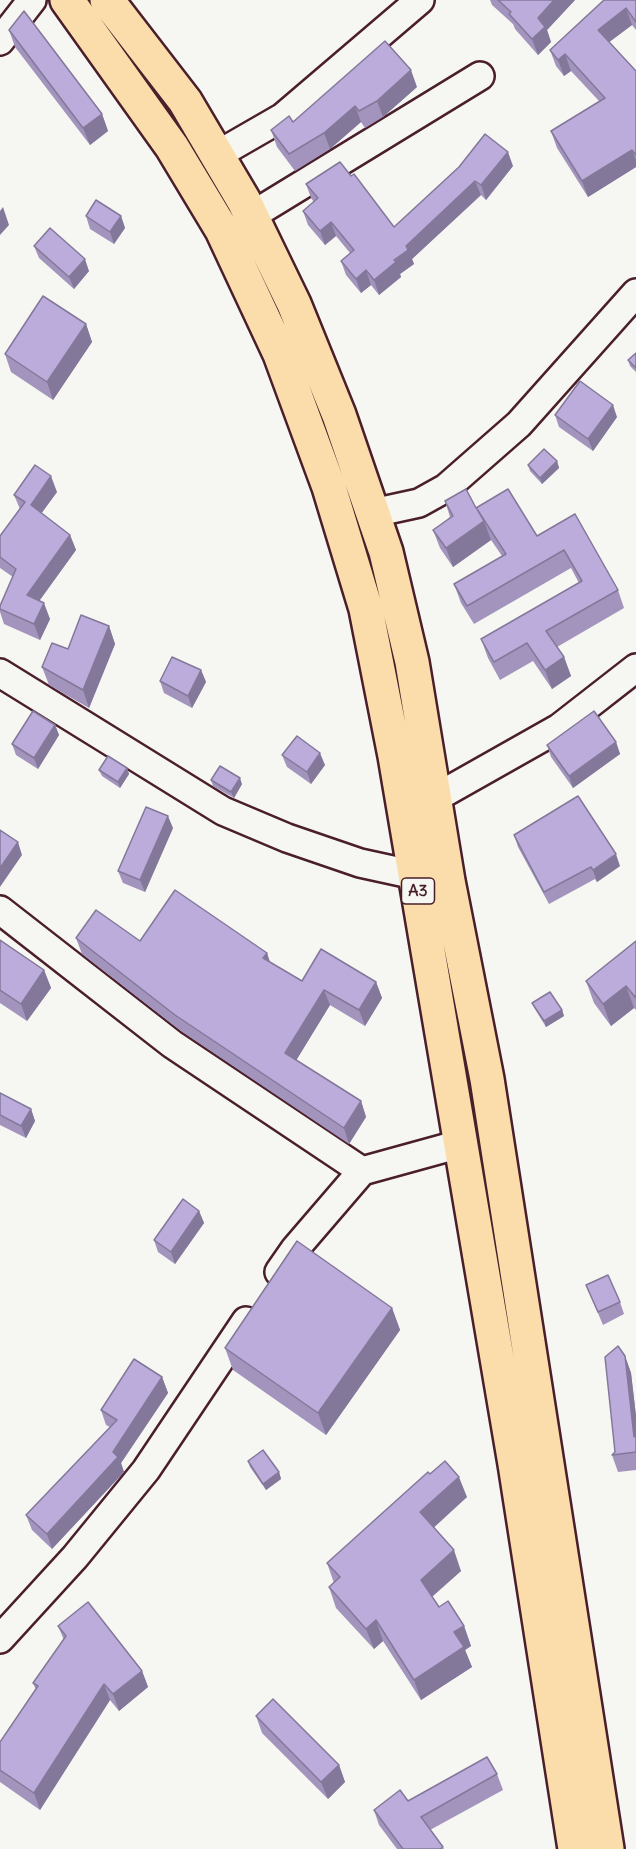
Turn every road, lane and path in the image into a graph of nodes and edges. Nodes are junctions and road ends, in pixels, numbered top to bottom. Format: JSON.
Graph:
{"nodes":[{"id":1,"x":32,"y":0,"type":"edge"},
{"id":2,"x":67,"y":0,"type":"edge"},
{"id":3,"x":107,"y":0,"type":"edge"},
{"id":4,"x":420,"y":0,"type":"edge"},
{"id":5,"x":0,"y":41,"type":"edge"},
{"id":6,"x":480,"y":76,"type":"dead end"},
{"id":7,"x":217,"y":155,"type":"junction"},
{"id":8,"x":251,"y":216,"type":"junction"},
{"id":9,"x":636,"y":293,"type":"edge"},
{"id":10,"x":373,"y":513,"type":"junction"},
{"id":11,"x":636,"y":668,"type":"edge"},
{"id":12,"x":0,"y":673,"type":"edge"},
{"id":13,"x":435,"y":798,"type":"junction"},
{"id":14,"x":415,"y":875,"type":"junction"},
{"id":15,"x":0,"y":910,"type":"edge"},
{"id":16,"x":460,"y":1144,"type":"junction"},
{"id":17,"x":362,"y":1171,"type":"junction"},
{"id":18,"x":4,"y":1628,"type":"edge"},
{"id":19,"x":575,"y":1849,"type":"edge"},
{"id":20,"x":607,"y":1849,"type":"edge"}],
"edges":[{"from":1,"to":5,"type":"street"},
{"from":2,"to":14,"type":"highway","number":"A3"},
{"from":3,"to":7,"type":"highway","number":"A3"},
{"from":4,"to":7,"type":"street"},
{"from":6,"to":8,"type":"street"},
{"from":7,"to":8,"type":"highway","number":"A3"},
{"from":8,"to":10,"type":"highway","number":"A3"},
{"from":9,"to":10,"type":"street"},
{"from":10,"to":13,"type":"highway","number":"A3"},
{"from":11,"to":13,"type":"street"},
{"from":12,"to":14,"type":"street"},
{"from":13,"to":20,"type":"highway","number":"A3"},
{"from":14,"to":16,"type":"highway","number":"A3"},
{"from":15,"to":17,"type":"street"},
{"from":16,"to":17,"type":"street"},
{"from":16,"to":19,"type":"highway","number":"A3"},
{"from":17,"to":18,"type":"street"}]}
